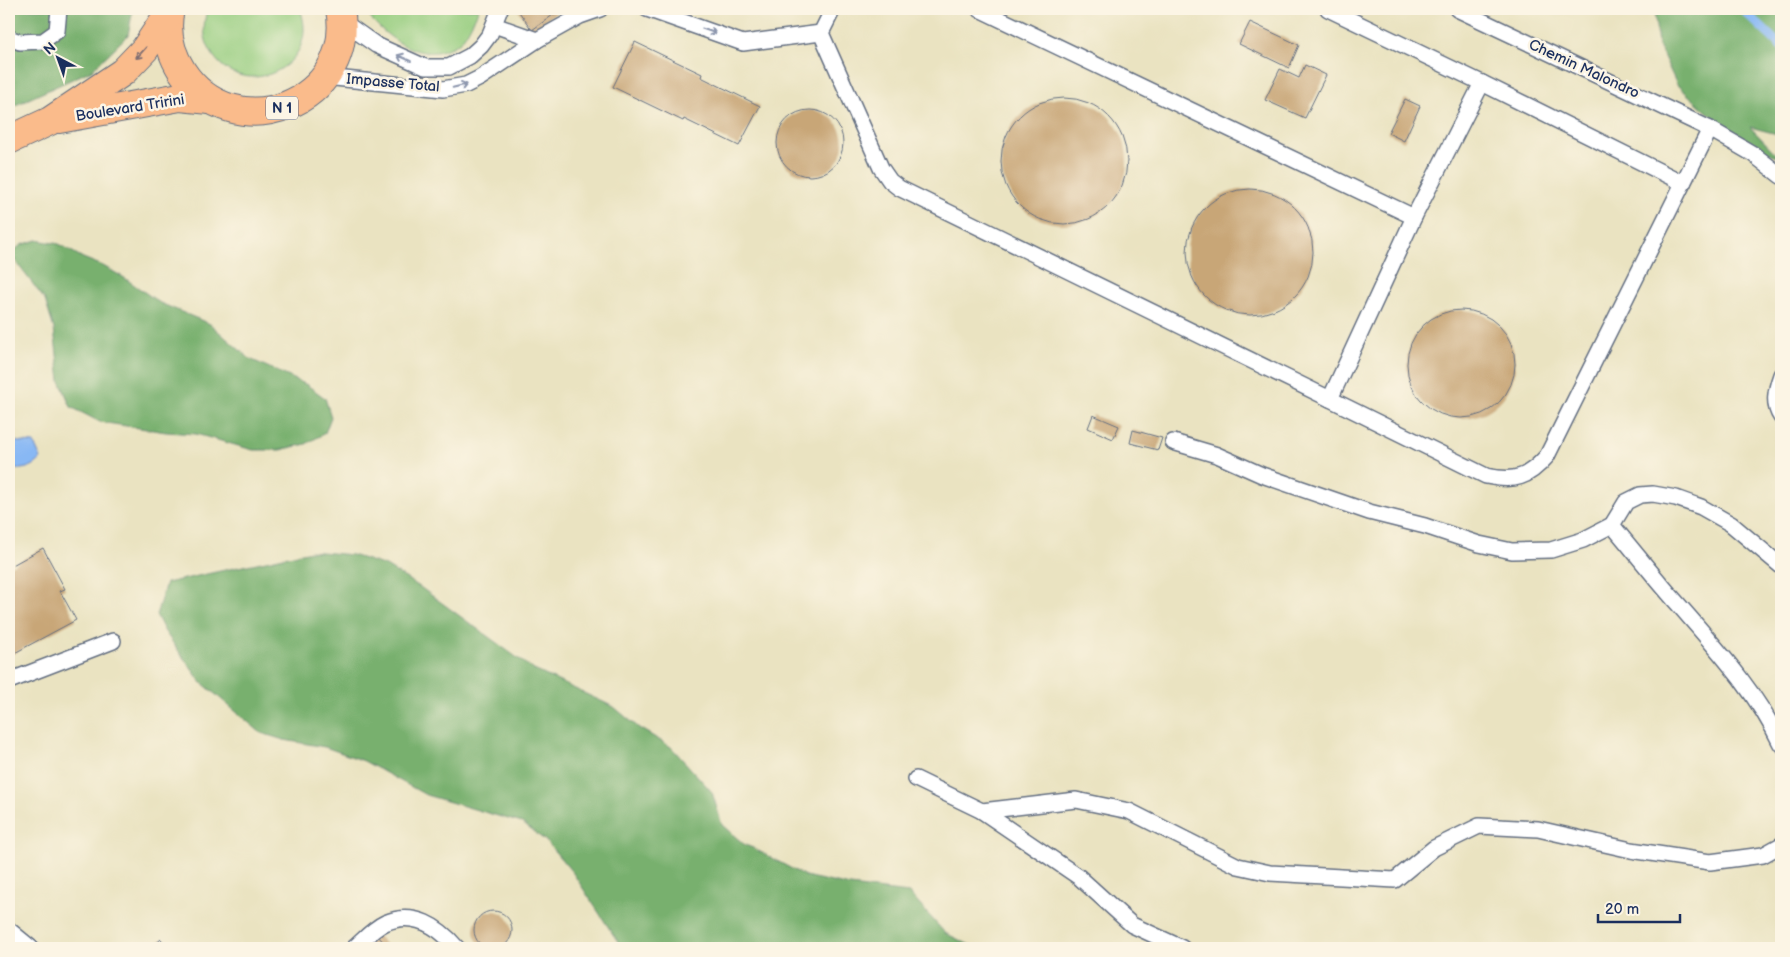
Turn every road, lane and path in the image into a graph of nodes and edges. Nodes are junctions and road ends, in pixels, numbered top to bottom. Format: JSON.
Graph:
{"nodes":[{"id":1,"x":59,"y":9,"type":"edge"},
{"id":2,"x":500,"y":9,"type":"edge"},
{"id":3,"x":600,"y":9,"type":"edge"},
{"id":4,"x":647,"y":9,"type":"edge"},
{"id":5,"x":833,"y":9,"type":"edge"},
{"id":6,"x":979,"y":9,"type":"edge"},
{"id":7,"x":1328,"y":9,"type":"edge"},
{"id":8,"x":1457,"y":9,"type":"edge"},
{"id":9,"x":169,"y":11,"type":"edge"},
{"id":10,"x":341,"y":15,"type":"edge"},
{"id":11,"x":492,"y":29,"type":"junction"},
{"id":12,"x":821,"y":33,"type":"junction"},
{"id":13,"x":9,"y":38,"type":"edge"},
{"id":14,"x":537,"y":40,"type":"junction"},
{"id":15,"x":325,"y":77,"type":"junction"},
{"id":16,"x":1482,"y":83,"type":"junction"},
{"id":17,"x":210,"y":100,"type":"junction"},
{"id":18,"x":50,"y":121,"type":"junction"},
{"id":19,"x":1710,"y":129,"type":"junction"},
{"id":20,"x":9,"y":140,"type":"edge"},
{"id":21,"x":1781,"y":176,"type":"edge"},
{"id":22,"x":1683,"y":183,"type":"junction"},
{"id":23,"x":1414,"y":217,"type":"junction"},
{"id":24,"x":1781,"y":375,"type":"edge"},
{"id":25,"x":1330,"y":399,"type":"junction"},
{"id":26,"x":1781,"y":417,"type":"edge"},
{"id":27,"x":1173,"y":442,"type":"dead end"},
{"id":28,"x":1612,"y":525,"type":"junction"},
{"id":29,"x":1781,"y":566,"type":"edge"},
{"id":30,"x":113,"y":641,"type":"dead end"},
{"id":31,"x":9,"y":681,"type":"edge"},
{"id":32,"x":1781,"y":744,"type":"edge"},
{"id":33,"x":916,"y":779,"type":"dead end"},
{"id":34,"x":982,"y":811,"type":"junction"},
{"id":35,"x":1781,"y":845,"type":"edge"},
{"id":36,"x":9,"y":930,"type":"edge"},
{"id":37,"x":31,"y":948,"type":"edge"},
{"id":38,"x":354,"y":948,"type":"edge"},
{"id":39,"x":457,"y":948,"type":"edge"},
{"id":40,"x":1182,"y":948,"type":"edge"}],
"edges":[{"from":1,"to":13,"type":"lane"},
{"from":2,"to":11,"type":"lane","name":"Impasse Total"},
{"from":3,"to":14,"type":"lane","name":"Impasse Total"},
{"from":4,"to":12,"type":"lane","one_way":true},
{"from":5,"to":12,"type":"lane"},
{"from":6,"to":23,"type":"lane"},
{"from":7,"to":16,"type":"lane"},
{"from":8,"to":19,"type":"lane","name":"Chemin Malondro"},
{"from":9,"to":17,"type":"main road","number":"N 1"},
{"from":9,"to":18,"type":"main road","name":"Boulevard Tririni","number":"N 1","one_way":true},
{"from":11,"to":10,"type":"lane","name":"Impasse Total","one_way":true},
{"from":10,"to":15,"type":"main road","number":"N 1"},
{"from":11,"to":14,"type":"lane"},
{"from":12,"to":25,"type":"lane"},
{"from":15,"to":14,"type":"lane","name":"Impasse Total","one_way":true},
{"from":15,"to":17,"type":"main road","number":"N 1"},
{"from":16,"to":22,"type":"lane"},
{"from":16,"to":23,"type":"lane"},
{"from":17,"to":18,"type":"main road","name":"Boulevard Tririni","number":"N 1"},
{"from":18,"to":20,"type":"main road","name":"Boulevard Tririni","number":"N 1"},
{"from":19,"to":21,"type":"lane","name":"Chemin Malondro"},
{"from":19,"to":22,"type":"lane"},
{"from":22,"to":25,"type":"lane"},
{"from":23,"to":25,"type":"lane"},
{"from":24,"to":26,"type":"lane"},
{"from":27,"to":28,"type":"lane"},
{"from":28,"to":29,"type":"lane"},
{"from":28,"to":32,"type":"lane"},
{"from":30,"to":31,"type":"lane"},
{"from":33,"to":34,"type":"lane"},
{"from":34,"to":35,"type":"lane"},
{"from":34,"to":40,"type":"lane"},
{"from":36,"to":37,"type":"lane"},
{"from":38,"to":39,"type":"lane"}]}
